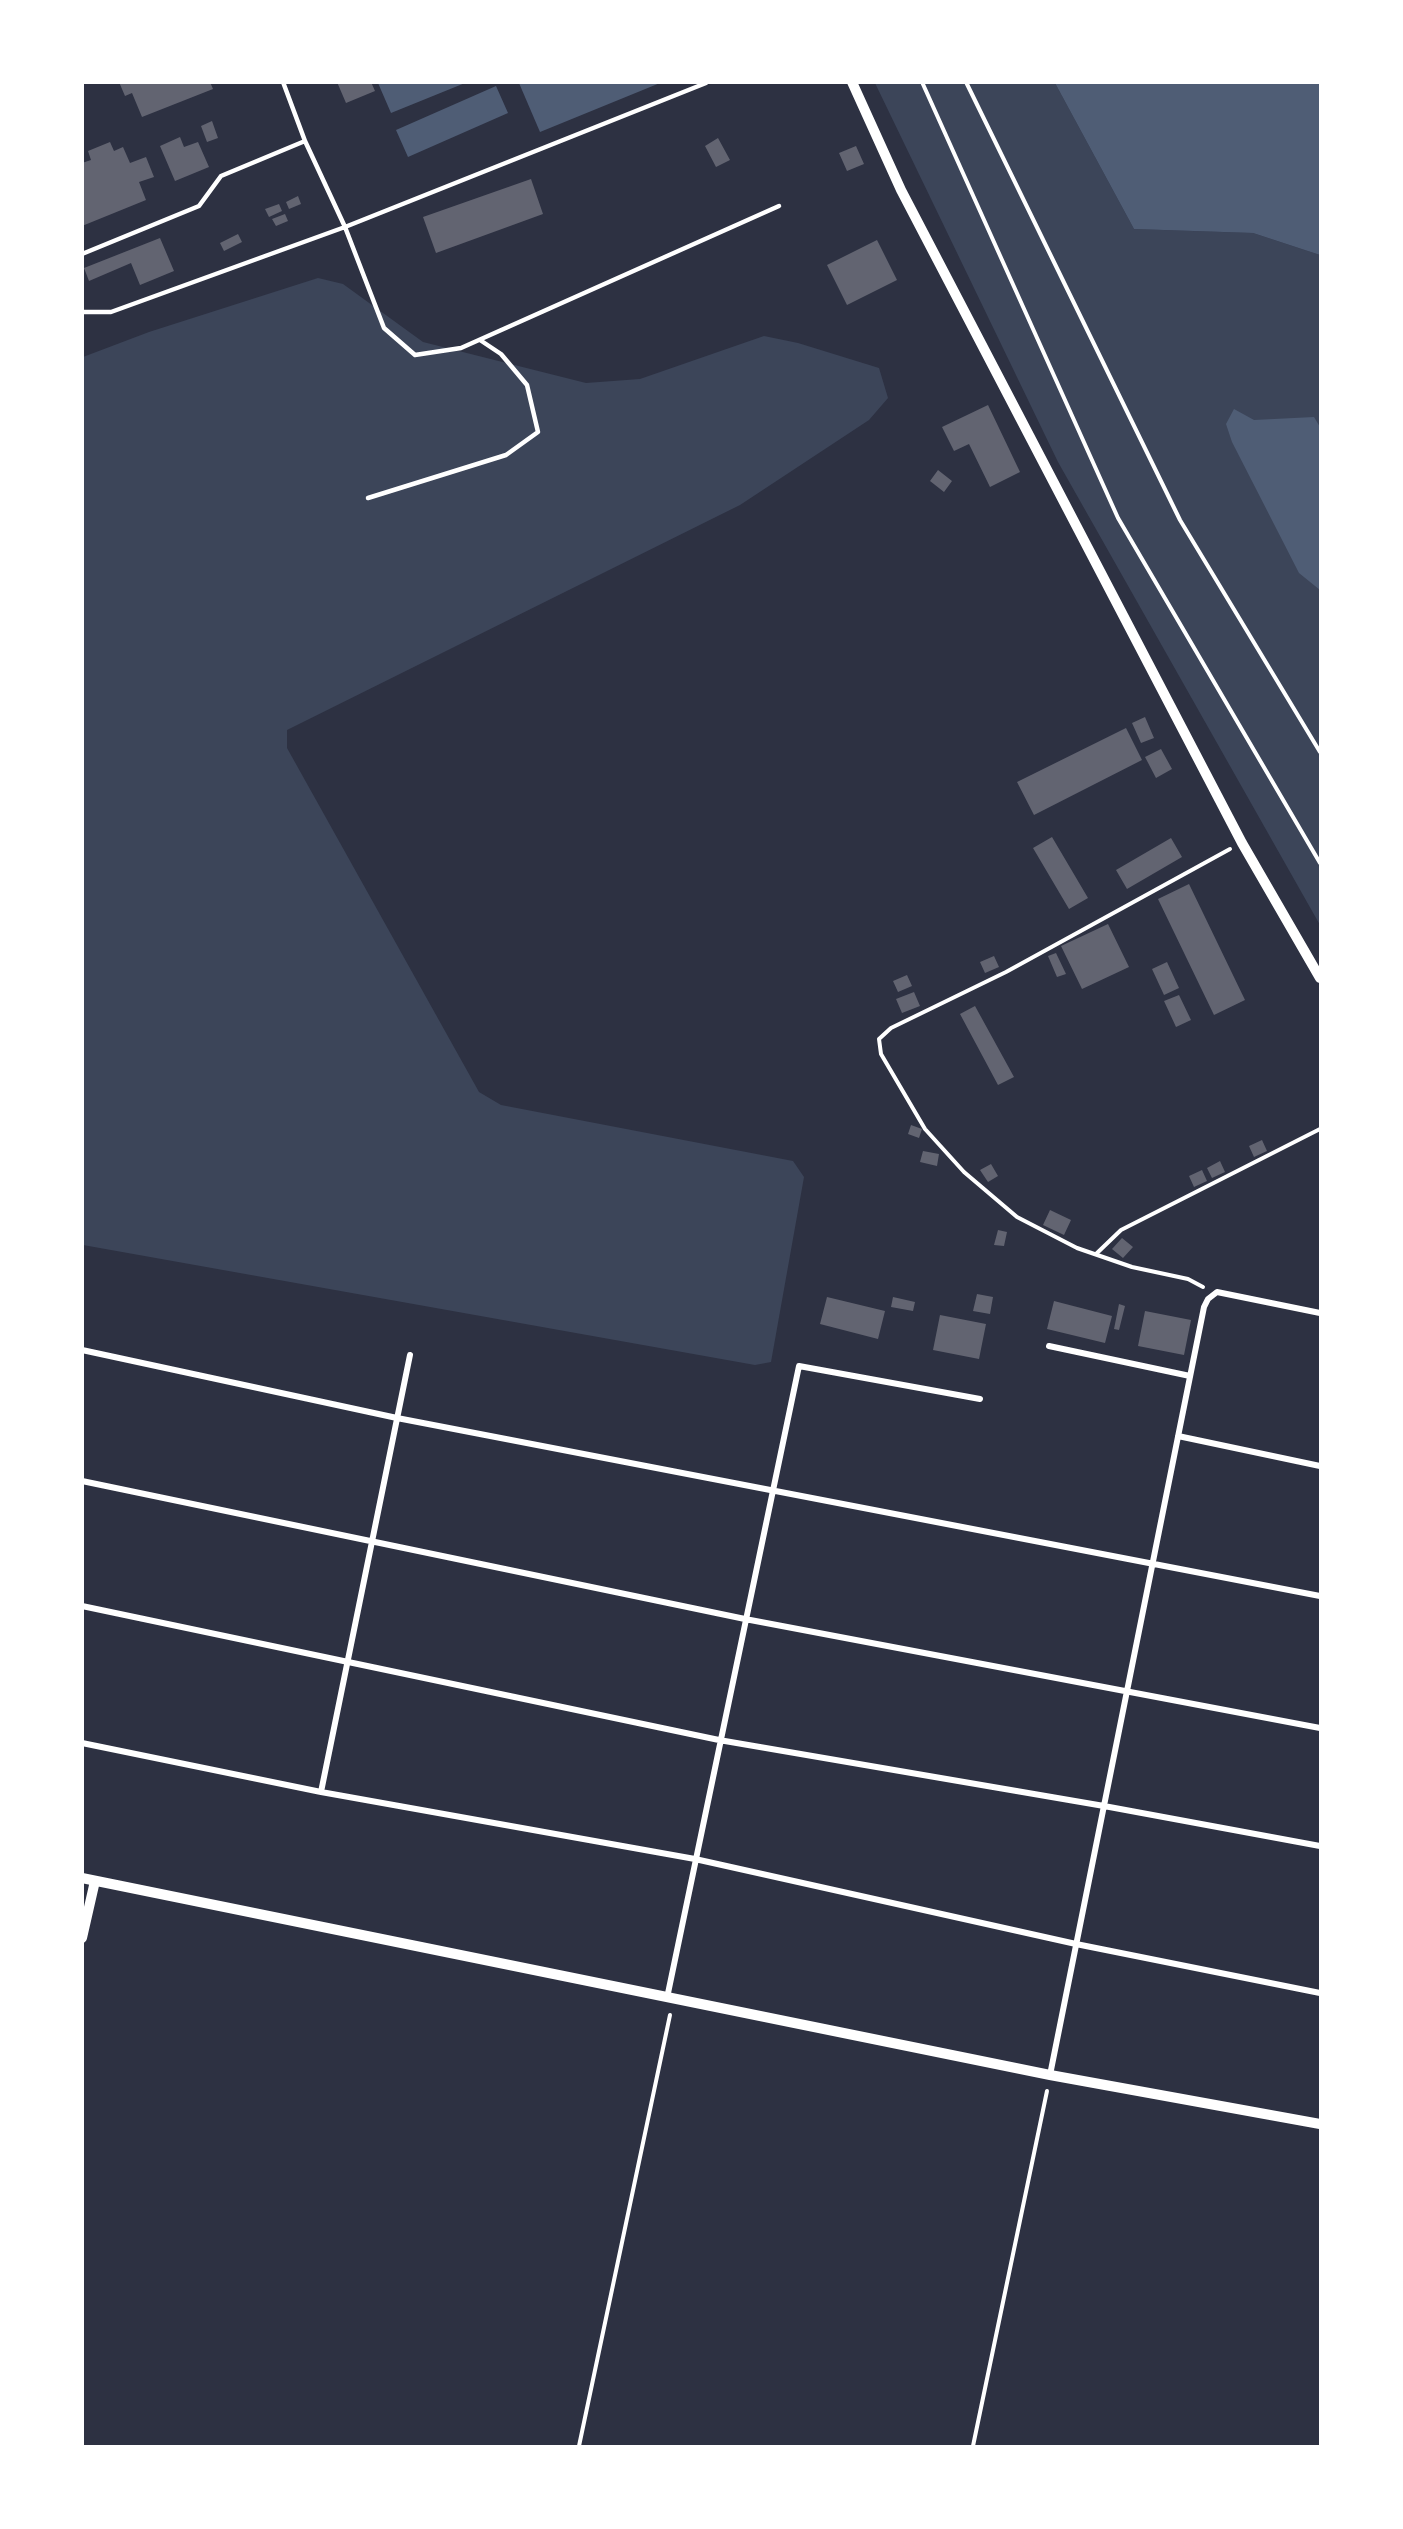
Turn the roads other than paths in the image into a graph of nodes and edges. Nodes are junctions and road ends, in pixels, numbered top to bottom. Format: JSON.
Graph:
{"nodes":[{"id":1,"x":283,"y":82,"type":"edge"},
{"id":2,"x":852,"y":82,"type":"edge"},
{"id":3,"x":706,"y":83,"type":"edge"},
{"id":4,"x":305,"y":141,"type":"junction"},
{"id":5,"x":779,"y":206,"type":"dead end"},
{"id":6,"x":345,"y":227,"type":"junction"},
{"id":7,"x":82,"y":254,"type":"edge"},
{"id":8,"x":82,"y":312,"type":"edge"},
{"id":9,"x":480,"y":340,"type":"junction"},
{"id":10,"x":368,"y":498,"type":"dead end"},
{"id":11,"x":1320,"y":978,"type":"edge"},
{"id":12,"x":1320,"y":1313,"type":"edge"},
{"id":13,"x":1049,"y":1346,"type":"dead end"},
{"id":14,"x":82,"y":1350,"type":"edge"},
{"id":15,"x":410,"y":1355,"type":"dead end"},
{"id":16,"x":1190,"y":1376,"type":"junction"},
{"id":17,"x":980,"y":1400,"type":"dead end"},
{"id":18,"x":397,"y":1418,"type":"junction"},
{"id":19,"x":1178,"y":1436,"type":"junction"},
{"id":20,"x":1320,"y":1466,"type":"edge"},
{"id":21,"x":82,"y":1481,"type":"edge"},
{"id":22,"x":773,"y":1488,"type":"junction"},
{"id":23,"x":374,"y":1542,"type":"junction"},
{"id":24,"x":1153,"y":1562,"type":"junction"},
{"id":25,"x":1320,"y":1596,"type":"edge"},
{"id":26,"x":82,"y":1606,"type":"edge"},
{"id":27,"x":745,"y":1619,"type":"junction"},
{"id":28,"x":349,"y":1663,"type":"junction"},
{"id":29,"x":1127,"y":1691,"type":"junction"},
{"id":30,"x":1320,"y":1728,"type":"edge"},
{"id":31,"x":719,"y":1740,"type":"junction"},
{"id":32,"x":82,"y":1743,"type":"edge"},
{"id":33,"x":321,"y":1792,"type":"junction"},
{"id":34,"x":1104,"y":1806,"type":"junction"},
{"id":35,"x":1320,"y":1846,"type":"edge"},
{"id":36,"x":695,"y":1859,"type":"junction"},
{"id":37,"x":82,"y":1878,"type":"edge"},
{"id":38,"x":95,"y":1881,"type":"junction"},
{"id":39,"x":82,"y":1938,"type":"edge"},
{"id":40,"x":1076,"y":1944,"type":"junction"},
{"id":41,"x":1320,"y":1993,"type":"edge"},
{"id":42,"x":670,"y":1998,"type":"junction"},
{"id":43,"x":1050,"y":2075,"type":"junction"},
{"id":44,"x":1320,"y":2124,"type":"edge"}],
"edges":[{"from":1,"to":4,"type":"lane"},
{"from":2,"to":11,"type":"street"},
{"from":3,"to":6,"type":"lane"},
{"from":4,"to":6,"type":"lane"},
{"from":4,"to":7,"type":"lane"},
{"from":5,"to":9,"type":"lane"},
{"from":6,"to":8,"type":"lane"},
{"from":6,"to":9,"type":"lane"},
{"from":9,"to":10,"type":"lane"},
{"from":12,"to":16,"type":"street"},
{"from":13,"to":16,"type":"street"},
{"from":14,"to":18,"type":"street"},
{"from":15,"to":18,"type":"street"},
{"from":16,"to":19,"type":"street"},
{"from":17,"to":22,"type":"street"},
{"from":18,"to":22,"type":"street"},
{"from":18,"to":23,"type":"street"},
{"from":19,"to":20,"type":"street"},
{"from":19,"to":24,"type":"street"},
{"from":21,"to":23,"type":"street"},
{"from":22,"to":24,"type":"street"},
{"from":22,"to":27,"type":"street"},
{"from":23,"to":27,"type":"street"},
{"from":23,"to":28,"type":"street"},
{"from":24,"to":25,"type":"street"},
{"from":24,"to":29,"type":"street"},
{"from":26,"to":28,"type":"street"},
{"from":27,"to":29,"type":"street"},
{"from":27,"to":31,"type":"street"},
{"from":28,"to":31,"type":"street"},
{"from":28,"to":33,"type":"street"},
{"from":29,"to":30,"type":"street"},
{"from":29,"to":34,"type":"street"},
{"from":31,"to":34,"type":"street"},
{"from":31,"to":36,"type":"street"},
{"from":32,"to":33,"type":"street"},
{"from":33,"to":36,"type":"street"},
{"from":34,"to":35,"type":"street"},
{"from":34,"to":40,"type":"street"},
{"from":36,"to":40,"type":"street"},
{"from":36,"to":42,"type":"street"},
{"from":37,"to":38,"type":"street"},
{"from":38,"to":39,"type":"street"},
{"from":38,"to":42,"type":"street"},
{"from":40,"to":41,"type":"street"},
{"from":40,"to":43,"type":"street"},
{"from":42,"to":43,"type":"street"},
{"from":43,"to":44,"type":"street"}]}
